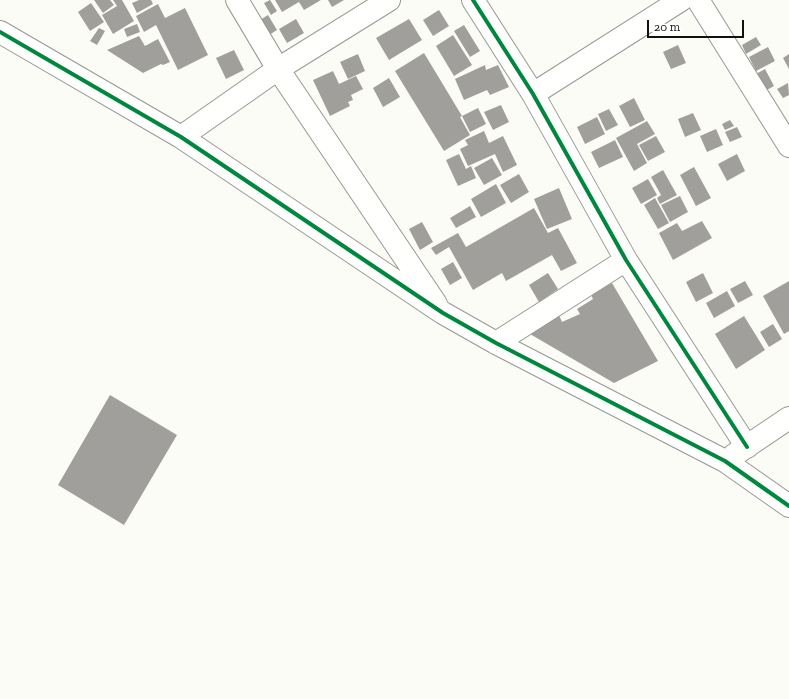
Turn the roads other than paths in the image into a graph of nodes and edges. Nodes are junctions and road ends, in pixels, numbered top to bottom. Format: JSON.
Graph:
{"nodes":[{"id":1,"x":237,"y":0,"type":"edge"},
{"id":2,"x":389,"y":0,"type":"edge"},
{"id":3,"x":473,"y":0,"type":"edge"},
{"id":4,"x":681,"y":0,"type":"edge"},
{"id":5,"x":698,"y":0,"type":"edge"},
{"id":6,"x":0,"y":32,"type":"edge"},
{"id":7,"x":278,"y":69,"type":"junction"},
{"id":8,"x":533,"y":94,"type":"junction"},
{"id":9,"x":181,"y":136,"type":"junction"},
{"id":10,"x":789,"y":146,"type":"edge"},
{"id":11,"x":626,"y":260,"type":"junction"},
{"id":12,"x":443,"y":313,"type":"junction"},
{"id":13,"x":496,"y":343,"type":"junction"},
{"id":14,"x":789,"y":418,"type":"edge"},
{"id":15,"x":747,"y":447,"type":"junction"},
{"id":16,"x":725,"y":461,"type":"junction"},
{"id":17,"x":789,"y":506,"type":"edge"}],
"edges":[{"from":1,"to":7,"type":"street"},
{"from":2,"to":7,"type":"street"},
{"from":3,"to":8,"type":"street"},
{"from":4,"to":8,"type":"street"},
{"from":5,"to":10,"type":"street"},
{"from":6,"to":9,"type":"street"},
{"from":7,"to":9,"type":"street"},
{"from":7,"to":12,"type":"street"},
{"from":8,"to":11,"type":"street"},
{"from":9,"to":12,"type":"street"},
{"from":11,"to":13,"type":"street"},
{"from":11,"to":15,"type":"street"},
{"from":12,"to":13,"type":"street"},
{"from":13,"to":16,"type":"street"},
{"from":14,"to":15,"type":"street"},
{"from":15,"to":16,"type":"street"},
{"from":16,"to":17,"type":"street"}]}
